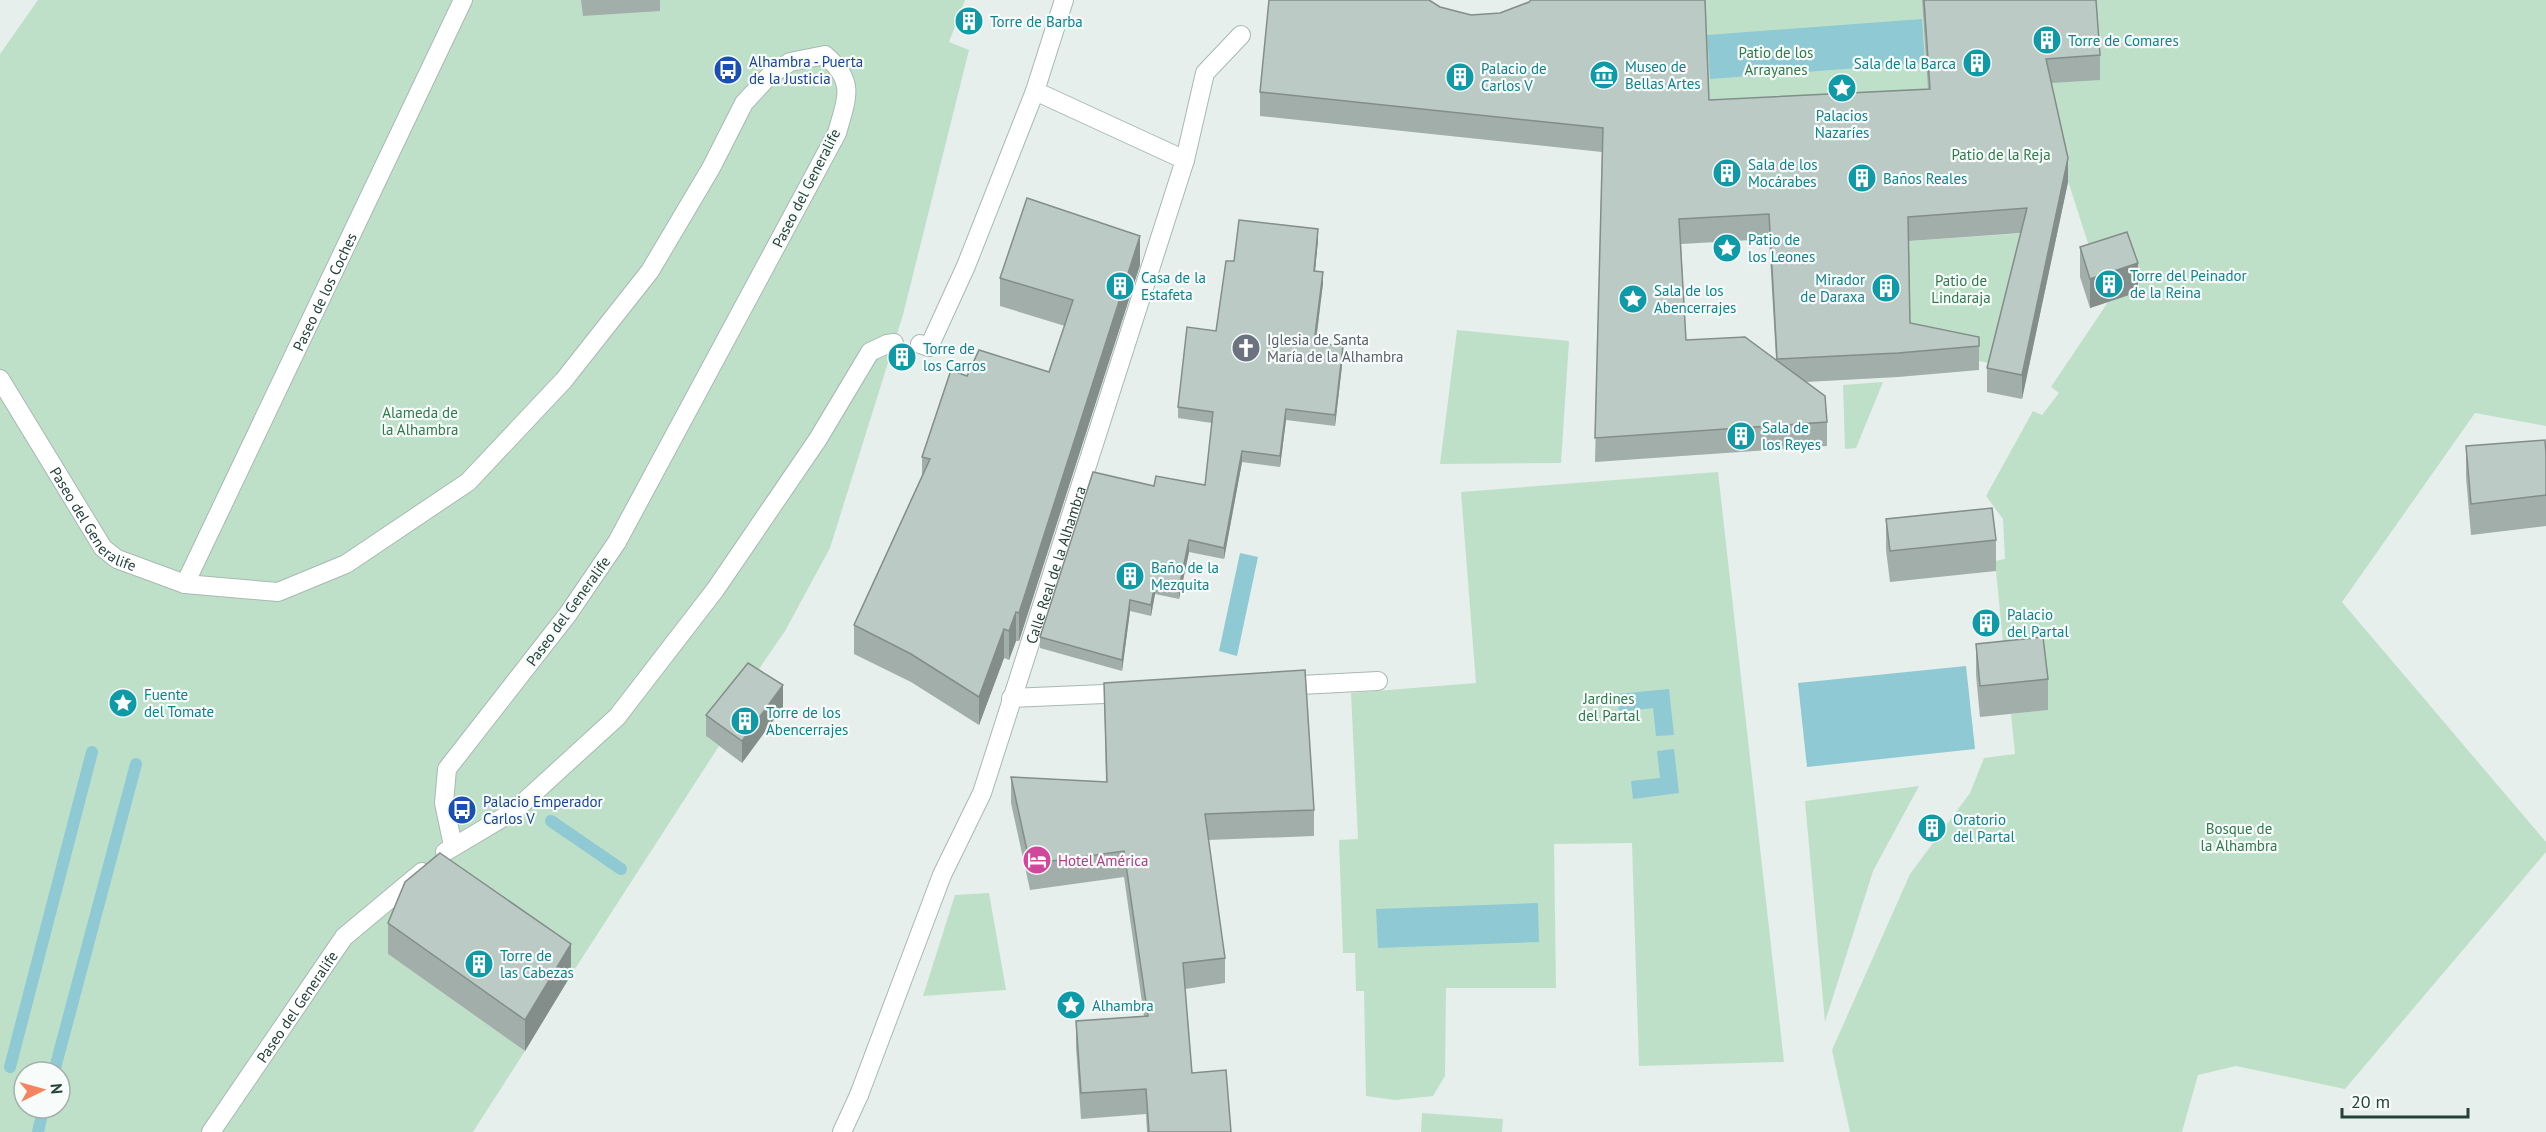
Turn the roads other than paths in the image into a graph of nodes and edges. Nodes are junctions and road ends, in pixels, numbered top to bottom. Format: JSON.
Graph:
{"nodes":[{"id":1,"x":463,"y":0,"type":"edge"},
{"id":2,"x":1064,"y":0,"type":"edge"},
{"id":3,"x":1241,"y":35,"type":"dead end"},
{"id":4,"x":1035,"y":91,"type":"junction"},
{"id":5,"x":1185,"y":160,"type":"junction"},
{"id":6,"x":894,"y":343,"type":"dead end"},
{"id":7,"x":920,"y":344,"type":"dead end"},
{"id":8,"x":0,"y":379,"type":"edge"},
{"id":9,"x":185,"y":584,"type":"junction"},
{"id":10,"x":1378,"y":681,"type":"dead end"},
{"id":11,"x":1267,"y":686,"type":"edge"},
{"id":12,"x":1151,"y":692,"type":"edge"},
{"id":13,"x":1011,"y":698,"type":"junction"},
{"id":14,"x":453,"y":846,"type":"junction"},
{"id":15,"x":212,"y":1132,"type":"edge"},
{"id":16,"x":842,"y":1132,"type":"edge"}],
"edges":[{"from":1,"to":9,"type":"street","name":"Paseo de los Coches"},
{"from":2,"to":4,"type":"street"},
{"from":3,"to":5,"type":"street","name":"Calle Real de la Alhambra"},
{"from":4,"to":5,"type":"street"},
{"from":4,"to":7,"type":"street"},
{"from":5,"to":13,"type":"street","name":"Calle Real de la Alhambra"},
{"from":6,"to":14,"type":"street"},
{"from":8,"to":9,"type":"street","name":"Paseo del Generalife"},
{"from":9,"to":14,"type":"street","name":"Paseo del Generalife"},
{"from":10,"to":11,"type":"street"},
{"from":12,"to":13,"type":"street"},
{"from":13,"to":16,"type":"street","name":"Calle Real de la Alhambra"},
{"from":14,"to":15,"type":"street","name":"Paseo del Generalife"}]}
